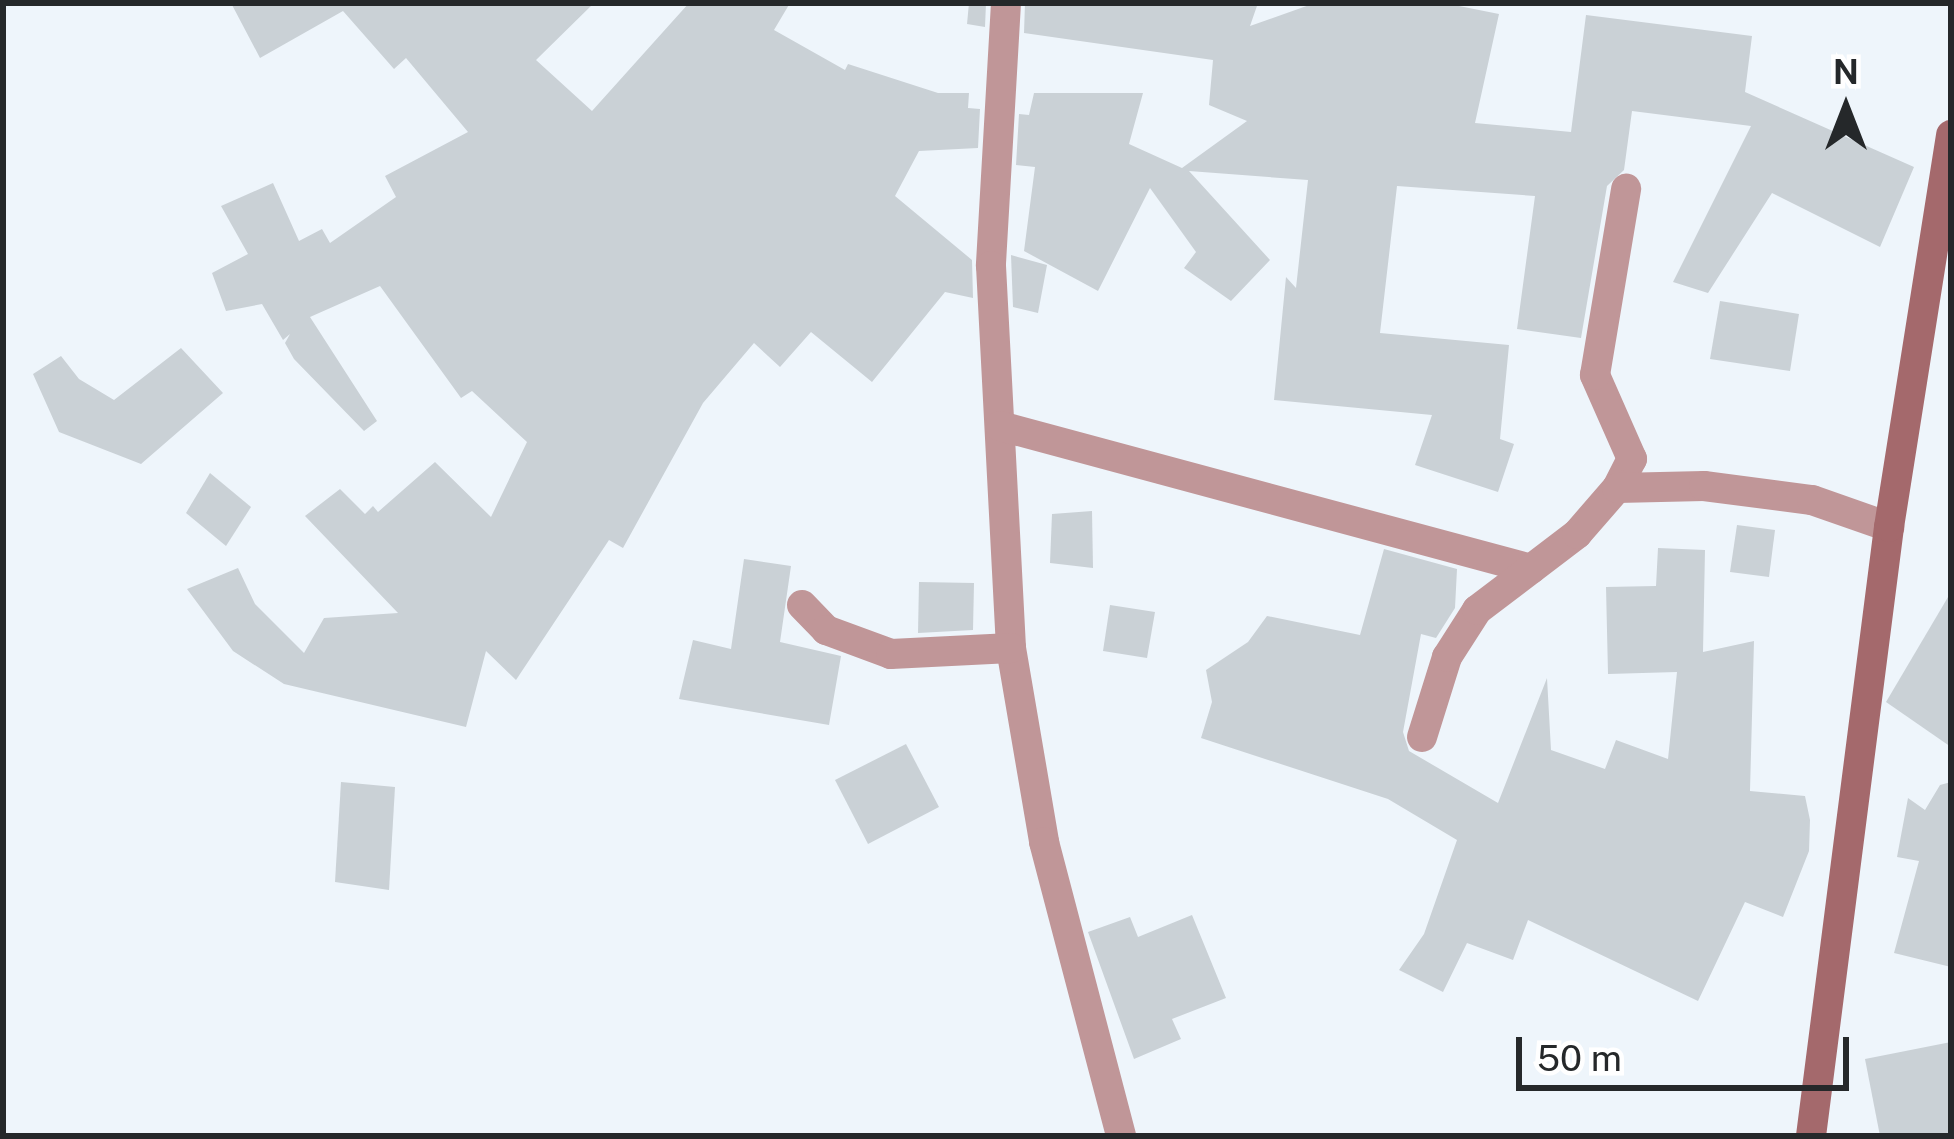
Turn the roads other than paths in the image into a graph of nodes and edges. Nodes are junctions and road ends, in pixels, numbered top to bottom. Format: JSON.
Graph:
{"nodes":[{"id":1,"x":1006,"y":3,"type":"edge"},
{"id":2,"x":1951,"y":135,"type":"edge"},
{"id":3,"x":1626,"y":189,"type":"dead end"},
{"id":4,"x":1000,"y":426,"type":"junction"},
{"id":5,"x":1617,"y":488,"type":"junction"},
{"id":6,"x":1888,"y":527,"type":"junction"},
{"id":7,"x":1532,"y":569,"type":"junction"},
{"id":8,"x":802,"y":605,"type":"dead end"},
{"id":9,"x":1011,"y":648,"type":"junction"},
{"id":10,"x":1422,"y":737,"type":"dead end"},
{"id":11,"x":1120,"y":1136,"type":"edge"},
{"id":12,"x":1811,"y":1136,"type":"edge"}],
"edges":[{"from":1,"to":4,"type":"street"},
{"from":2,"to":6,"type":"street"},
{"from":3,"to":5,"type":"street"},
{"from":4,"to":7,"type":"street"},
{"from":4,"to":9,"type":"street"},
{"from":5,"to":6,"type":"street"},
{"from":5,"to":7,"type":"street"},
{"from":6,"to":12,"type":"street"},
{"from":7,"to":10,"type":"street"},
{"from":8,"to":9,"type":"street"},
{"from":9,"to":11,"type":"street"}]}
